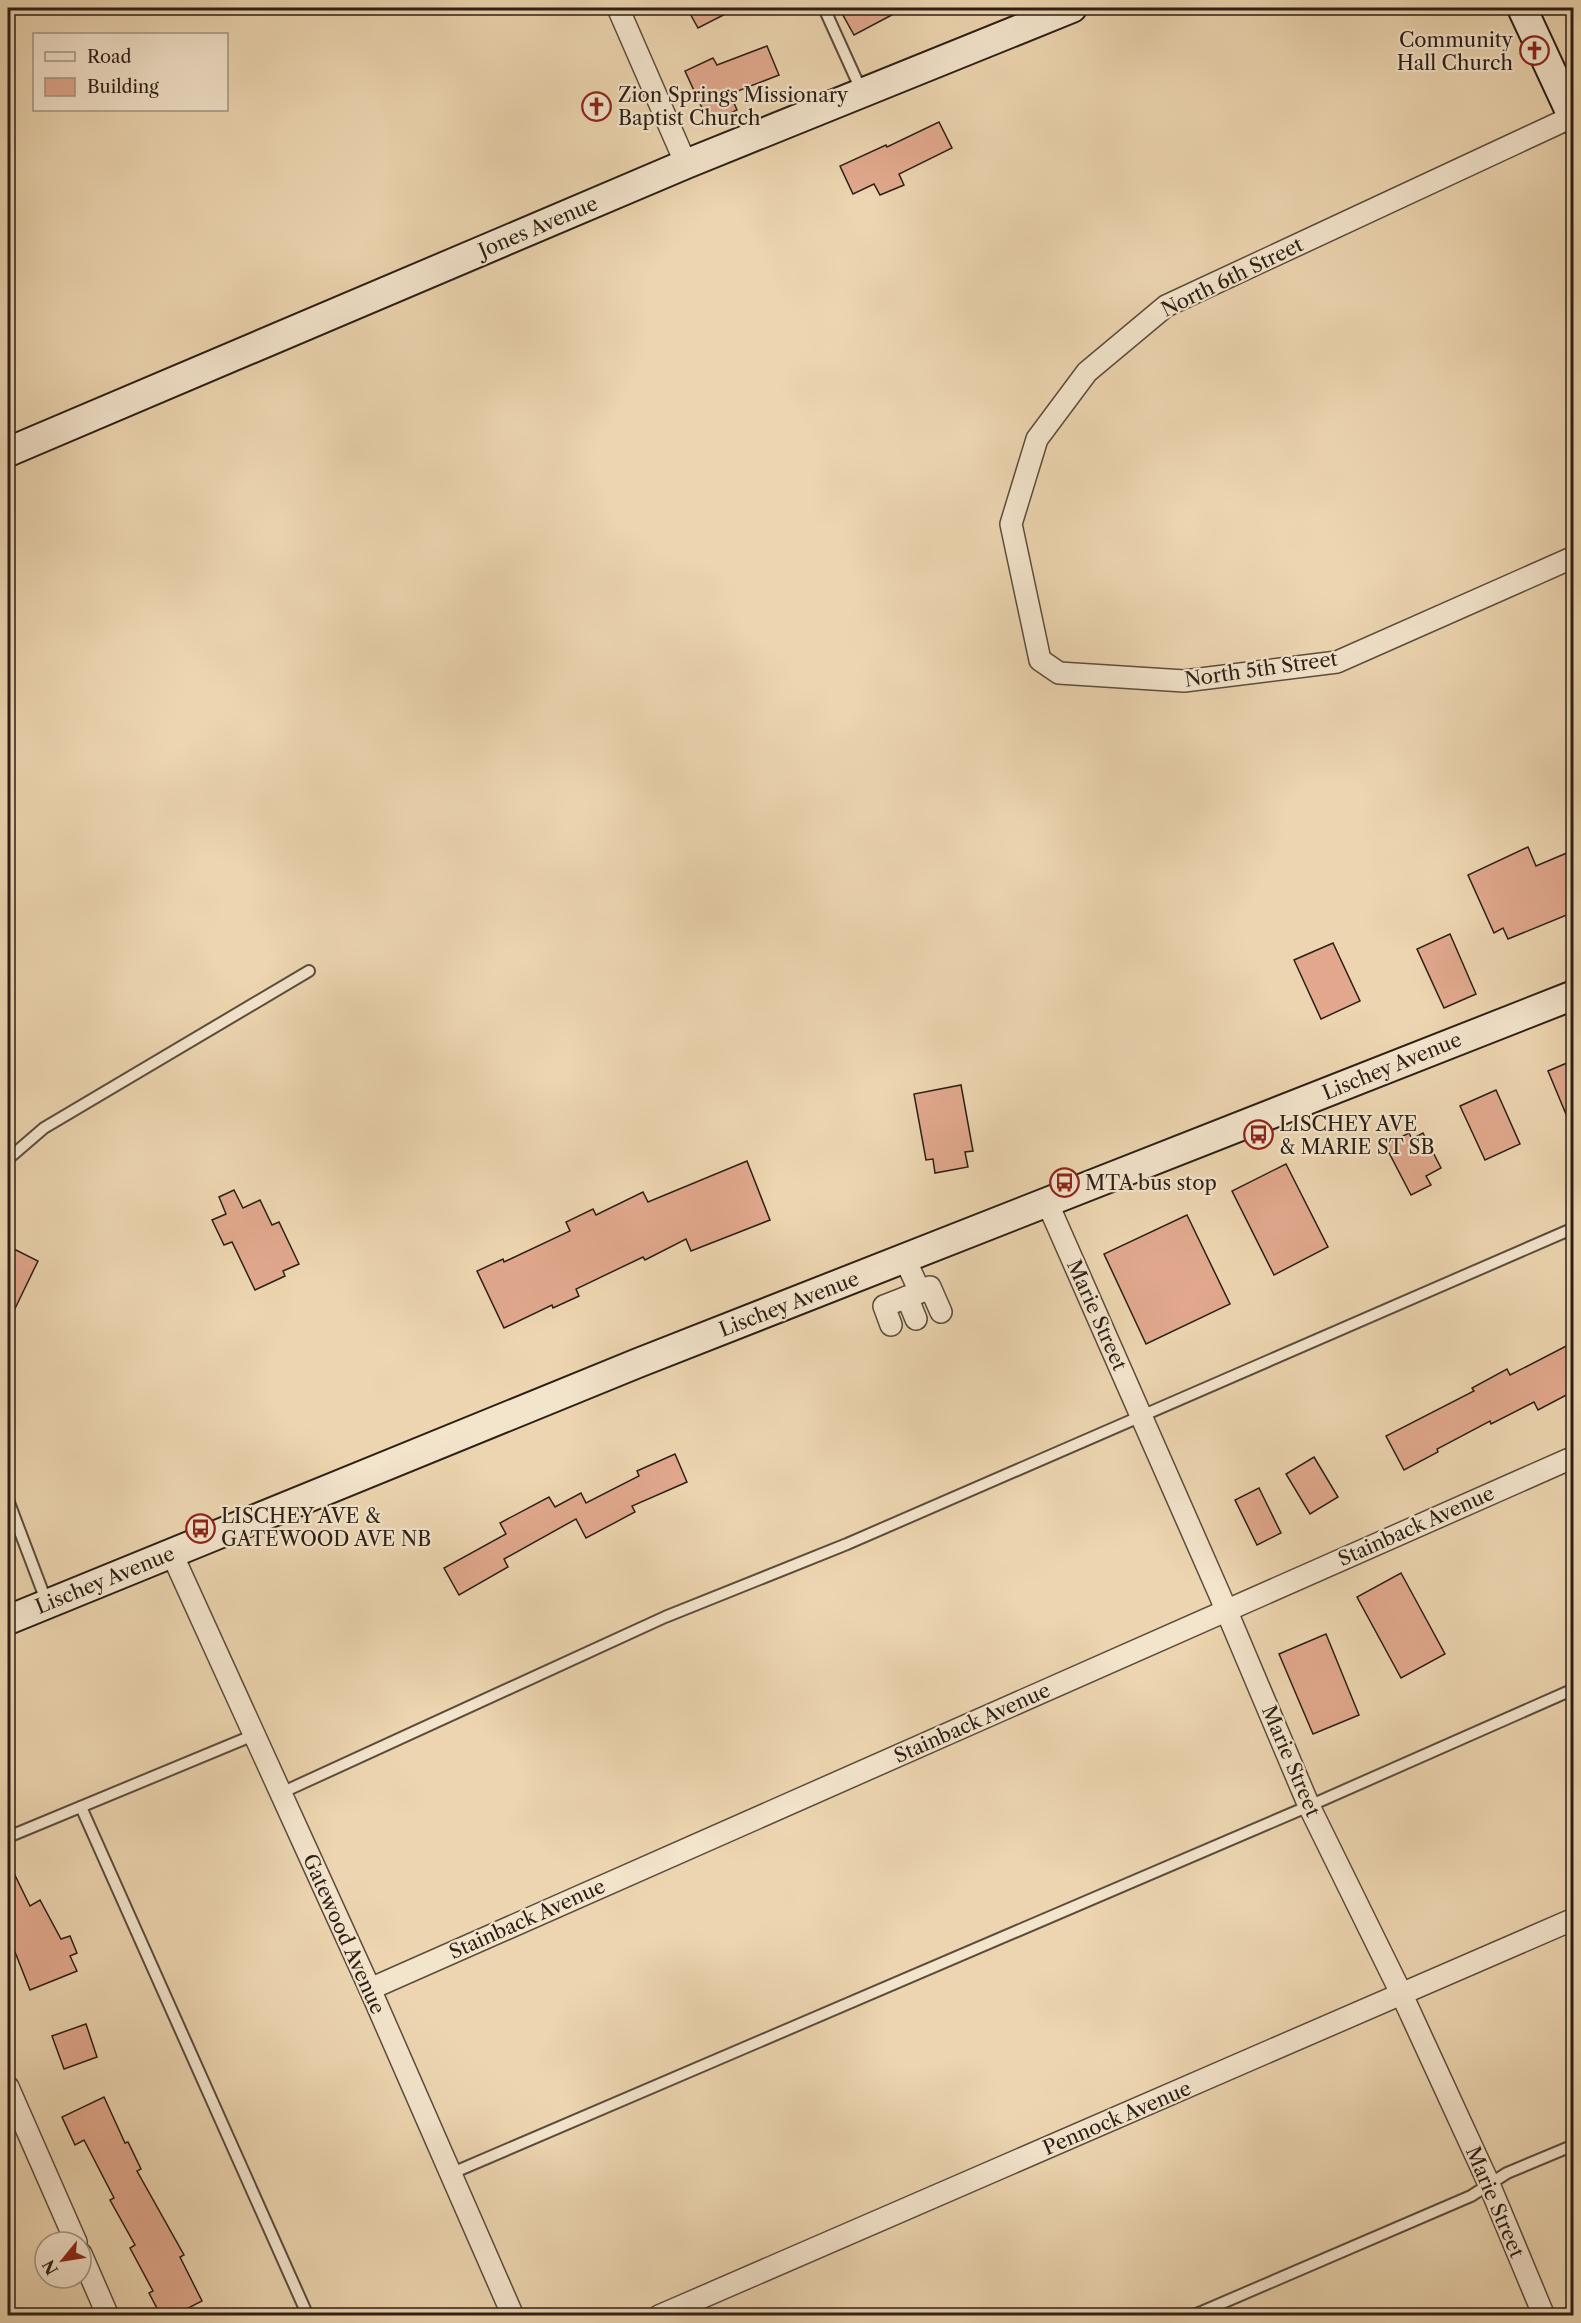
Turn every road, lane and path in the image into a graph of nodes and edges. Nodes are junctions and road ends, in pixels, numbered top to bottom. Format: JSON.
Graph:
{"nodes":[{"id":1,"x":618,"y":8,"type":"edge"},
{"id":2,"x":824,"y":8,"type":"edge"},
{"id":3,"x":1072,"y":8,"type":"edge"},
{"id":4,"x":1522,"y":8,"type":"edge"},
{"id":5,"x":862,"y":93,"type":"junction"},
{"id":6,"x":1573,"y":117,"type":"edge"},
{"id":7,"x":686,"y":164,"type":"junction"},
{"id":8,"x":8,"y":452,"type":"edge"},
{"id":9,"x":1574,"y":556,"type":"edge"},
{"id":10,"x":1040,"y":660,"type":"joint"},
{"id":11,"x":309,"y":970,"type":"dead end"},
{"id":12,"x":1574,"y":995,"type":"edge"},
{"id":13,"x":8,"y":1159,"type":"edge"},
{"id":14,"x":1047,"y":1202,"type":"junction"},
{"id":15,"x":1574,"y":1228,"type":"edge"},
{"id":16,"x":905,"y":1259,"type":"junction"},
{"id":17,"x":913,"y":1295,"type":"junction"},
{"id":18,"x":941,"y":1312,"type":"dead end"},
{"id":19,"x":916,"y":1319,"type":"dead end"},
{"id":20,"x":891,"y":1325,"type":"dead end"},
{"id":21,"x":1142,"y":1416,"type":"junction"},
{"id":22,"x":1574,"y":1457,"type":"edge"},
{"id":23,"x":8,"y":1500,"type":"edge"},
{"id":24,"x":172,"y":1554,"type":"junction"},
{"id":25,"x":47,"y":1603,"type":"junction"},
{"id":26,"x":1226,"y":1610,"type":"junction"},
{"id":27,"x":8,"y":1620,"type":"edge"},
{"id":28,"x":1574,"y":1689,"type":"edge"},
{"id":29,"x":254,"y":1735,"type":"junction"},
{"id":30,"x":280,"y":1794,"type":"junction"},
{"id":31,"x":1309,"y":1806,"type":"junction"},
{"id":32,"x":81,"y":1807,"type":"junction"},
{"id":33,"x":8,"y":1837,"type":"edge"},
{"id":34,"x":1574,"y":1919,"type":"edge"},
{"id":35,"x":370,"y":1989,"type":"junction"},
{"id":36,"x":1402,"y":1995,"type":"junction"},
{"id":37,"x":8,"y":2087,"type":"edge"},
{"id":38,"x":1574,"y":2145,"type":"edge"},
{"id":39,"x":450,"y":2174,"type":"junction"},
{"id":40,"x":1489,"y":2184,"type":"junction"},
{"id":41,"x":71,"y":2230,"type":"edge"},
{"id":42,"x":93,"y":2282,"type":"edge"},
{"id":43,"x":108,"y":2316,"type":"edge"},
{"id":44,"x":308,"y":2316,"type":"edge"},
{"id":45,"x":513,"y":2316,"type":"edge"},
{"id":46,"x":660,"y":2316,"type":"edge"},
{"id":47,"x":1192,"y":2316,"type":"edge"},
{"id":48,"x":1544,"y":2316,"type":"edge"}],
"edges":[{"from":1,"to":7,"type":"street"},
{"from":2,"to":5,"type":"lane"},
{"from":3,"to":5,"type":"street","name":"Jones Avenue"},
{"from":4,"to":6,"type":"street"},
{"from":5,"to":7,"type":"street","name":"Jones Avenue"},
{"from":6,"to":10,"type":"street","name":"North 6th Street"},
{"from":7,"to":8,"type":"street","name":"Jones Avenue"},
{"from":9,"to":10,"type":"street","name":"North 5th Street"},
{"from":11,"to":13,"type":"lane"},
{"from":12,"to":14,"type":"street","name":"Lischey Avenue"},
{"from":14,"to":16,"type":"street","name":"Lischey Avenue"},
{"from":14,"to":21,"type":"street","name":"Marie Street"},
{"from":15,"to":21,"type":"lane"},
{"from":16,"to":17,"type":"street"},
{"from":16,"to":24,"type":"street","name":"Lischey Avenue"},
{"from":17,"to":18,"type":"street"},
{"from":17,"to":19,"type":"street"},
{"from":17,"to":20,"type":"street"},
{"from":21,"to":26,"type":"street","name":"Marie Street"},
{"from":21,"to":30,"type":"lane"},
{"from":22,"to":26,"type":"street","name":"Stainback Avenue"},
{"from":23,"to":25,"type":"lane"},
{"from":24,"to":25,"type":"street","name":"Lischey Avenue"},
{"from":24,"to":29,"type":"street","name":"Gatewood Avenue"},
{"from":25,"to":27,"type":"street","name":"Lischey Avenue"},
{"from":26,"to":31,"type":"street","name":"Marie Street"},
{"from":26,"to":35,"type":"street","name":"Stainback Avenue"},
{"from":28,"to":31,"type":"lane"},
{"from":29,"to":30,"type":"street","name":"Gatewood Avenue"},
{"from":29,"to":32,"type":"lane"},
{"from":30,"to":35,"type":"street","name":"Gatewood Avenue"},
{"from":31,"to":36,"type":"street","name":"Marie Street"},
{"from":31,"to":39,"type":"lane"},
{"from":32,"to":33,"type":"lane"},
{"from":32,"to":44,"type":"lane"},
{"from":34,"to":36,"type":"street","name":"Pennock Avenue"},
{"from":35,"to":39,"type":"street","name":"Gatewood Avenue"},
{"from":36,"to":40,"type":"street","name":"Marie Street"},
{"from":36,"to":46,"type":"street","name":"Pennock Avenue"},
{"from":37,"to":41,"type":"street"},
{"from":38,"to":40,"type":"lane"},
{"from":39,"to":45,"type":"street","name":"Gatewood Avenue"},
{"from":40,"to":47,"type":"lane"},
{"from":40,"to":48,"type":"street","name":"Marie Street"},
{"from":42,"to":43,"type":"street"}]}
